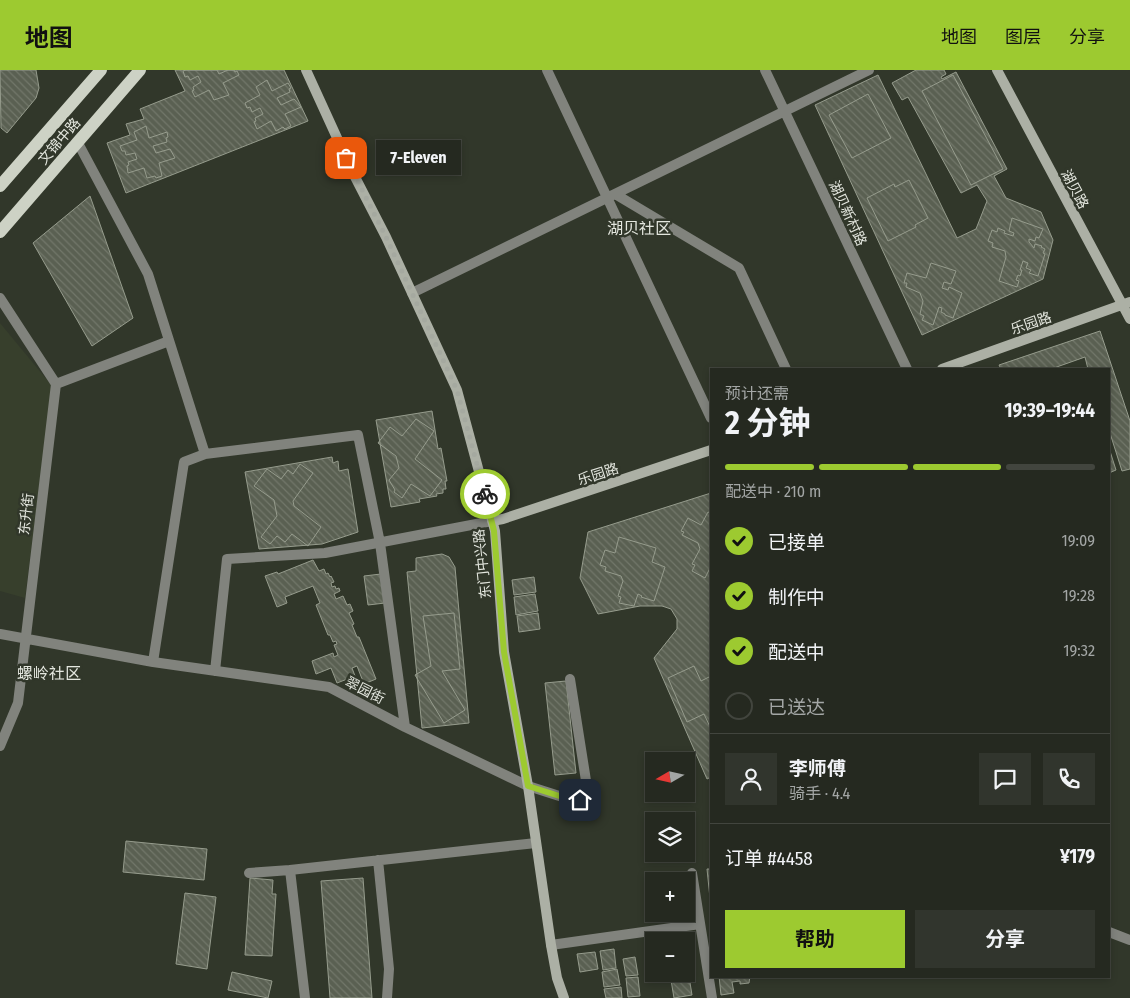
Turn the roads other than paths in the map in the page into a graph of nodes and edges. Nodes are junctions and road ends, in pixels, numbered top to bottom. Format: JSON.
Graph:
{"nodes":[{"id":1,"x":101,"y":70,"type":"edge"},
{"id":2,"x":140,"y":70,"type":"edge"},
{"id":3,"x":306,"y":70,"type":"edge"},
{"id":4,"x":547,"y":70,"type":"edge"},
{"id":5,"x":765,"y":70,"type":"edge"},
{"id":6,"x":869,"y":70,"type":"edge"},
{"id":7,"x":997,"y":70,"type":"edge"},
{"id":8,"x":784,"y":110,"type":"junction"},
{"id":9,"x":78,"y":143,"type":"junction"},
{"id":10,"x":0,"y":186,"type":"edge"},
{"id":11,"x":611,"y":196,"type":"junction"},
{"id":12,"x":0,"y":232,"type":"edge"},
{"id":13,"x":412,"y":293,"type":"junction"},
{"id":14,"x":0,"y":298,"type":"edge"},
{"id":15,"x":1126,"y":304,"type":"edge"},
{"id":16,"x":1130,"y":319,"type":"edge"},
{"id":17,"x":169,"y":341,"type":"junction"},
{"id":18,"x":786,"y":368,"type":"edge"},
{"id":19,"x":907,"y":368,"type":"edge"},
{"id":20,"x":945,"y":368,"type":"edge"},
{"id":21,"x":56,"y":384,"type":"junction"},
{"id":22,"x":710,"y":416,"type":"edge"},
{"id":23,"x":710,"y":450,"type":"edge"},
{"id":24,"x":205,"y":454,"type":"junction"},
{"id":25,"x":492,"y":521,"type":"junction"},
{"id":26,"x":380,"y":543,"type":"junction"},
{"id":27,"x":0,"y":634,"type":"edge"},
{"id":28,"x":24,"y":639,"type":"junction"},
{"id":29,"x":153,"y":662,"type":"junction"},
{"id":30,"x":215,"y":671,"type":"junction"},
{"id":31,"x":570,"y":679,"type":"dead end"},
{"id":32,"x":405,"y":726,"type":"junction"},
{"id":33,"x":0,"y":746,"type":"edge"},
{"id":34,"x":528,"y":786,"type":"junction"},
{"id":35,"x":536,"y":844,"type":"junction"},
{"id":36,"x":378,"y":860,"type":"junction"},
{"id":37,"x":290,"y":870,"type":"junction"},
{"id":38,"x":248,"y":873,"type":"dead end"},
{"id":39,"x":695,"y":892,"type":"edge"},
{"id":40,"x":700,"y":924,"type":"junction"},
{"id":41,"x":1110,"y":932,"type":"edge"},
{"id":42,"x":1130,"y":940,"type":"edge"},
{"id":43,"x":550,"y":945,"type":"junction"},
{"id":44,"x":305,"y":998,"type":"edge"},
{"id":45,"x":387,"y":998,"type":"edge"},
{"id":46,"x":564,"y":998,"type":"edge"},
{"id":47,"x":712,"y":998,"type":"edge"}],
"edges":[{"from":1,"to":10,"type":"main road","name":"文锦中路"},
{"from":2,"to":9,"type":"main road","name":"文锦中路"},
{"from":3,"to":13,"type":"street","name":"东门中兴路"},
{"from":4,"to":11,"type":"street"},
{"from":5,"to":8,"type":"street","name":"湖贝新村路"},
{"from":6,"to":8,"type":"street"},
{"from":7,"to":15,"type":"street","name":"湖贝路"},
{"from":8,"to":11,"type":"street"},
{"from":8,"to":19,"type":"street","name":"湖贝新村路"},
{"from":9,"to":12,"type":"main road","name":"文锦中路"},
{"from":9,"to":17,"type":"street"},
{"from":11,"to":13,"type":"street"},
{"from":11,"to":18,"type":"street"},
{"from":11,"to":22,"type":"street"},
{"from":13,"to":25,"type":"street","name":"东门中兴路"},
{"from":14,"to":21,"type":"street"},
{"from":15,"to":16,"type":"street","name":"湖贝路"},
{"from":15,"to":20,"type":"street","name":"乐园路"},
{"from":17,"to":21,"type":"street"},
{"from":17,"to":24,"type":"street"},
{"from":21,"to":28,"type":"street","name":"东升街"},
{"from":23,"to":25,"type":"street","name":"乐园路"},
{"from":24,"to":26,"type":"street"},
{"from":24,"to":29,"type":"street"},
{"from":25,"to":26,"type":"street"},
{"from":25,"to":34,"type":"street","name":"东门中兴路"},
{"from":26,"to":30,"type":"street"},
{"from":26,"to":32,"type":"street"},
{"from":27,"to":28,"type":"street","name":"翠园街"},
{"from":28,"to":29,"type":"street","name":"翠园街"},
{"from":28,"to":33,"type":"street","name":"东升街"},
{"from":29,"to":30,"type":"street","name":"翠园街"},
{"from":30,"to":32,"type":"street","name":"翠园街"},
{"from":31,"to":34,"type":"street","name":"翠园街"},
{"from":32,"to":34,"type":"street","name":"翠园街"},
{"from":34,"to":35,"type":"street","name":"东门中兴路"},
{"from":35,"to":36,"type":"street"},
{"from":35,"to":43,"type":"street","name":"东门中兴路"},
{"from":36,"to":37,"type":"street"},
{"from":36,"to":45,"type":"street"},
{"from":37,"to":38,"type":"street"},
{"from":37,"to":44,"type":"street"},
{"from":39,"to":40,"type":"street"},
{"from":40,"to":43,"type":"street"},
{"from":40,"to":47,"type":"street"},
{"from":41,"to":42,"type":"street"},
{"from":43,"to":46,"type":"street","name":"东门中兴路"}]}
